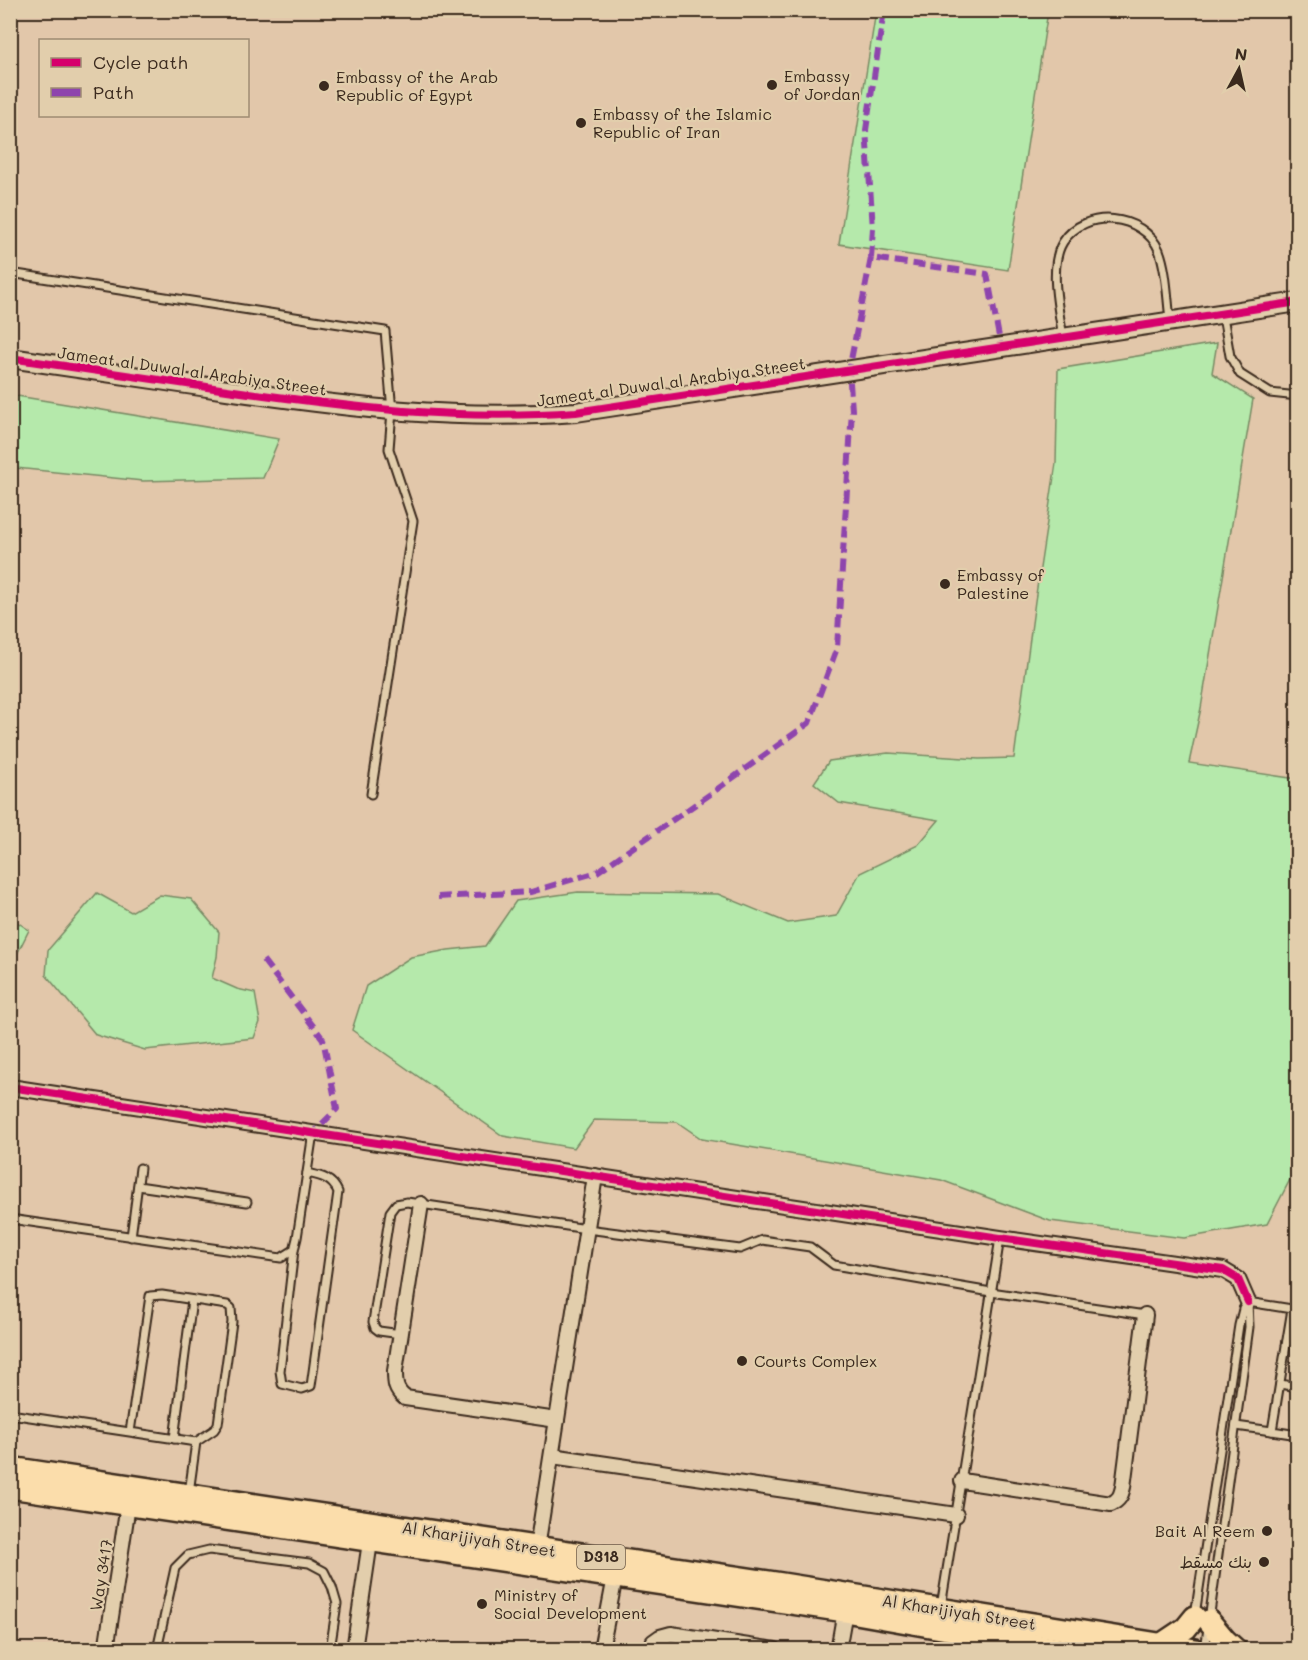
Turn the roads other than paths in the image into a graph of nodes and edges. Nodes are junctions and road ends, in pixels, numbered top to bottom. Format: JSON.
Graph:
{"nodes":[{"id":1,"x":10,"y":273,"type":"edge"},
{"id":2,"x":1298,"y":302,"type":"edge"},
{"id":3,"x":1222,"y":314,"type":"junction"},
{"id":4,"x":1171,"y":321,"type":"junction"},
{"id":5,"x":1063,"y":338,"type":"junction"},
{"id":6,"x":10,"y":358,"type":"edge"},
{"id":7,"x":1298,"y":396,"type":"edge"},
{"id":8,"x":392,"y":411,"type":"junction"},
{"id":9,"x":371,"y":794,"type":"dead end"},
{"id":10,"x":10,"y":1087,"type":"edge"},
{"id":11,"x":313,"y":1133,"type":"junction"},
{"id":12,"x":140,"y":1168,"type":"dead end"},
{"id":13,"x":307,"y":1173,"type":"junction"},
{"id":14,"x":596,"y":1176,"type":"junction"},
{"id":15,"x":138,"y":1186,"type":"junction"},
{"id":16,"x":247,"y":1202,"type":"dead end"},
{"id":17,"x":421,"y":1204,"type":"junction"},
{"id":18,"x":10,"y":1219,"type":"edge"},
{"id":19,"x":587,"y":1229,"type":"junction"},
{"id":20,"x":130,"y":1237,"type":"junction"},
{"id":21,"x":1000,"y":1238,"type":"junction"},
{"id":22,"x":294,"y":1250,"type":"junction"},
{"id":23,"x":991,"y":1292,"type":"junction"},
{"id":24,"x":192,"y":1300,"type":"junction"},
{"id":25,"x":1248,"y":1302,"type":"junction"},
{"id":26,"x":1295,"y":1310,"type":"edge"},
{"id":27,"x":1145,"y":1315,"type":"joint"},
{"id":28,"x":401,"y":1334,"type":"junction"},
{"id":29,"x":1287,"y":1341,"type":"junction"},
{"id":30,"x":1298,"y":1342,"type":"edge"},
{"id":31,"x":1280,"y":1384,"type":"junction"},
{"id":32,"x":1298,"y":1387,"type":"edge"},
{"id":33,"x":10,"y":1414,"type":"edge"},
{"id":34,"x":557,"y":1420,"type":"junction"},
{"id":35,"x":1236,"y":1426,"type":"junction"},
{"id":36,"x":1272,"y":1431,"type":"junction"},
{"id":37,"x":130,"y":1432,"type":"junction"},
{"id":38,"x":1298,"y":1435,"type":"edge"},
{"id":39,"x":174,"y":1438,"type":"junction"},
{"id":40,"x":196,"y":1442,"type":"junction"},
{"id":41,"x":552,"y":1456,"type":"junction"},
{"id":42,"x":18,"y":1469,"type":"edge"},
{"id":43,"x":962,"y":1481,"type":"junction"},
{"id":44,"x":10,"y":1487,"type":"edge"},
{"id":45,"x":189,"y":1494,"type":"junction"},
{"id":46,"x":129,"y":1505,"type":"junction"},
{"id":47,"x":272,"y":1507,"type":"junction"},
{"id":48,"x":299,"y":1511,"type":"junction"},
{"id":49,"x":956,"y":1515,"type":"junction"},
{"id":50,"x":462,"y":1536,"type":"junction"},
{"id":51,"x":370,"y":1542,"type":"junction"},
{"id":52,"x":560,"y":1551,"type":"junction"},
{"id":53,"x":536,"y":1557,"type":"junction"},
{"id":54,"x":682,"y":1570,"type":"junction"},
{"id":55,"x":615,"y":1576,"type":"junction"},
{"id":56,"x":782,"y":1584,"type":"junction"},
{"id":57,"x":912,"y":1605,"type":"junction"},
{"id":58,"x":941,"y":1609,"type":"junction"},
{"id":59,"x":845,"y":1611,"type":"junction"},
{"id":60,"x":1202,"y":1619,"type":"junction"},
{"id":61,"x":1026,"y":1623,"type":"junction"},
{"id":62,"x":1124,"y":1638,"type":"junction"},
{"id":63,"x":1162,"y":1644,"type":"junction"},
{"id":64,"x":1195,"y":1649,"type":"edge"},
{"id":65,"x":106,"y":1650,"type":"edge"},
{"id":66,"x":157,"y":1650,"type":"edge"},
{"id":67,"x":330,"y":1650,"type":"edge"},
{"id":68,"x":354,"y":1650,"type":"edge"},
{"id":69,"x":601,"y":1650,"type":"edge"},
{"id":70,"x":652,"y":1650,"type":"edge"},
{"id":71,"x":775,"y":1650,"type":"edge"},
{"id":72,"x":838,"y":1650,"type":"edge"},
{"id":73,"x":1065,"y":1650,"type":"edge"},
{"id":74,"x":1073,"y":1650,"type":"edge"},
{"id":75,"x":1236,"y":1650,"type":"edge"}],
"edges":[{"from":1,"to":8,"type":"lane"},
{"from":2,"to":3,"type":"street","name":"Jameat al Duwal al Arabiya Street"},
{"from":3,"to":4,"type":"street","name":"Jameat al Duwal al Arabiya Street"},
{"from":3,"to":7,"type":"lane"},
{"from":4,"to":5,"type":"street","name":"Jameat al Duwal al Arabiya Street"},
{"from":4,"to":5,"type":"lane"},
{"from":5,"to":8,"type":"street","name":"Jameat al Duwal al Arabiya Street"},
{"from":6,"to":8,"type":"street","name":"Jameat al Duwal al Arabiya Street"},
{"from":8,"to":9,"type":"lane"},
{"from":10,"to":11,"type":"street"},
{"from":11,"to":13,"type":"lane"},
{"from":11,"to":14,"type":"street"},
{"from":12,"to":15,"type":"lane"},
{"from":13,"to":22,"type":"lane"},
{"from":13,"to":22,"type":"lane"},
{"from":14,"to":19,"type":"street"},
{"from":14,"to":21,"type":"street"},
{"from":15,"to":16,"type":"lane"},
{"from":15,"to":20,"type":"lane"},
{"from":17,"to":19,"type":"lane"},
{"from":17,"to":28,"type":"street"},
{"from":17,"to":28,"type":"lane"},
{"from":18,"to":20,"type":"lane"},
{"from":19,"to":23,"type":"lane"},
{"from":19,"to":34,"type":"street"},
{"from":20,"to":22,"type":"lane"},
{"from":21,"to":23,"type":"lane"},
{"from":21,"to":25,"type":"street"},
{"from":23,"to":27,"type":"lane"},
{"from":23,"to":43,"type":"lane"},
{"from":24,"to":37,"type":"lane"},
{"from":24,"to":39,"type":"lane"},
{"from":24,"to":40,"type":"lane"},
{"from":25,"to":26,"type":"lane"},
{"from":25,"to":35,"type":"lane"},
{"from":25,"to":60,"type":"lane"},
{"from":26,"to":29,"type":"lane"},
{"from":27,"to":43,"type":"street"},
{"from":28,"to":34,"type":"street"},
{"from":29,"to":30,"type":"lane"},
{"from":29,"to":31,"type":"lane"},
{"from":31,"to":32,"type":"lane"},
{"from":31,"to":36,"type":"lane"},
{"from":33,"to":37,"type":"lane"},
{"from":34,"to":41,"type":"street"},
{"from":35,"to":36,"type":"lane"},
{"from":35,"to":60,"type":"lane"},
{"from":36,"to":38,"type":"lane"},
{"from":37,"to":39,"type":"lane"},
{"from":39,"to":40,"type":"lane"},
{"from":40,"to":45,"type":"lane"},
{"from":41,"to":49,"type":"street"},
{"from":41,"to":53,"type":"street"},
{"from":42,"to":45,"type":"main road","name":"Al Kharijiyah Street","number":"D318"},
{"from":42,"to":46,"type":"main road"},
{"from":43,"to":49,"type":"lane"},
{"from":44,"to":46,"type":"main road","name":"Al Kharijiyah Street","number":"D318"},
{"from":45,"to":47,"type":"main road","name":"Al Kharijiyah Street","number":"D318"},
{"from":46,"to":47,"type":"main road"},
{"from":46,"to":51,"type":"main road","name":"Al Kharijiyah Street","number":"D318"},
{"from":46,"to":65,"type":"street","name":"Way 3417"},
{"from":47,"to":48,"type":"main road","name":"Al Kharijiyah Street","number":"D318"},
{"from":48,"to":50,"type":"main road","name":"Al Kharijiyah Street","number":"D318"},
{"from":48,"to":51,"type":"main road"},
{"from":49,"to":58,"type":"lane"},
{"from":50,"to":51,"type":"main road"},
{"from":50,"to":53,"type":"main road","name":"Al Kharijiyah Street","number":"D318"},
{"from":51,"to":53,"type":"main road","name":"Al Kharijiyah Street","number":"D318"},
{"from":51,"to":68,"type":"street"},
{"from":52,"to":53,"type":"main road","name":"Al Kharijiyah Street","number":"D318"},
{"from":52,"to":54,"type":"main road","name":"Al Kharijiyah Street","number":"D318"},
{"from":52,"to":55,"type":"main road"},
{"from":53,"to":55,"type":"main road","name":"Al Kharijiyah Street","number":"D318"},
{"from":54,"to":55,"type":"main road"},
{"from":54,"to":56,"type":"main road","name":"Al Kharijiyah Street","number":"D318"},
{"from":55,"to":59,"type":"main road","name":"Al Kharijiyah Street","number":"D318"},
{"from":55,"to":69,"type":"street"},
{"from":56,"to":57,"type":"main road","name":"Al Kharijiyah Street","number":"D318"},
{"from":56,"to":59,"type":"main road"},
{"from":57,"to":58,"type":"main road","name":"Al Kharijiyah Street","number":"D318"},
{"from":57,"to":59,"type":"main road"},
{"from":58,"to":61,"type":"main road","name":"Al Kharijiyah Street","number":"D318"},
{"from":59,"to":72,"type":"street"},
{"from":59,"to":73,"type":"main road","name":"Al Kharijiyah Street","number":"D318"},
{"from":60,"to":63,"type":"main road"},
{"from":60,"to":64,"type":"lane"},
{"from":60,"to":64,"type":"lane"},
{"from":60,"to":75,"type":"main road"},
{"from":61,"to":62,"type":"main road","name":"Al Kharijiyah Street","number":"D318"},
{"from":61,"to":74,"type":"main road"},
{"from":62,"to":63,"type":"main road","name":"Al Kharijiyah Street","number":"D318"},
{"from":62,"to":74,"type":"main road"},
{"from":63,"to":64,"type":"main road","name":"Al Kharijiyah Street","number":"D318"},
{"from":66,"to":67,"type":"lane"},
{"from":70,"to":71,"type":"street"}]}
